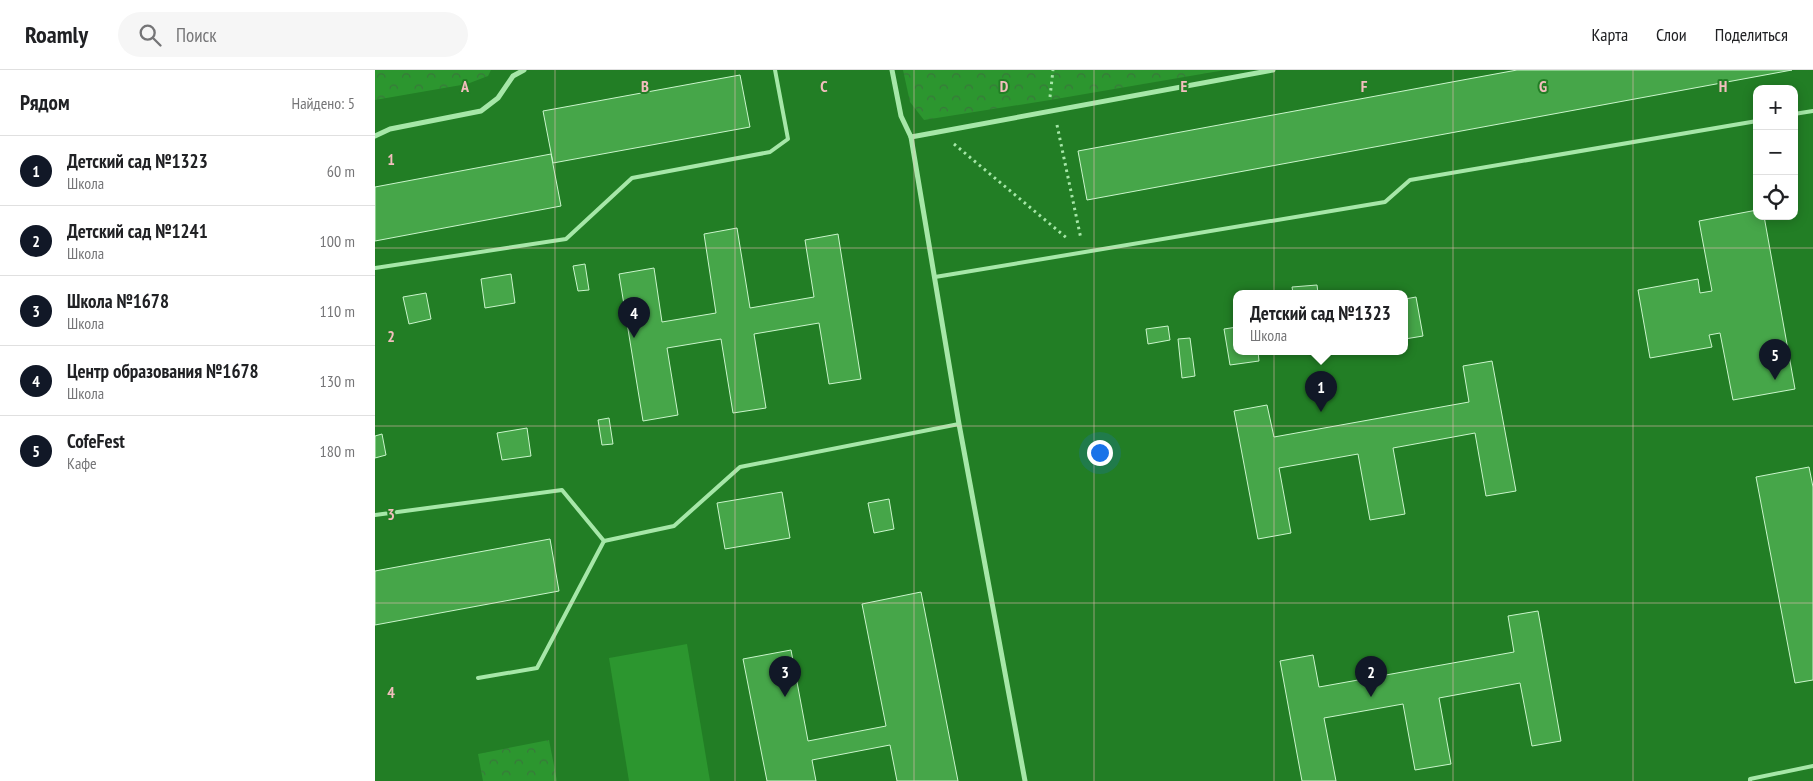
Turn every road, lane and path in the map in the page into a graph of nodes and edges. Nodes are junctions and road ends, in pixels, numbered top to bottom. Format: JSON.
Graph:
{"nodes":[{"id":1,"x":524,"y":70,"type":"edge"},
{"id":2,"x":775,"y":70,"type":"edge"},
{"id":3,"x":892,"y":70,"type":"edge"},
{"id":4,"x":1053,"y":70,"type":"edge"},
{"id":5,"x":1273,"y":70,"type":"edge"},
{"id":6,"x":1054,"y":111,"type":"junction"},
{"id":7,"x":1813,"y":111,"type":"edge"},
{"id":8,"x":1798,"y":113,"type":"edge"},
{"id":9,"x":1753,"y":122,"type":"edge"},
{"id":10,"x":940,"y":132,"type":"junction"},
{"id":11,"x":375,"y":136,"type":"edge"},
{"id":12,"x":911,"y":137,"type":"junction"},
{"id":13,"x":1083,"y":252,"type":"junction"},
{"id":14,"x":375,"y":268,"type":"edge"},
{"id":15,"x":935,"y":277,"type":"junction"},
{"id":16,"x":959,"y":424,"type":"junction"},
{"id":17,"x":375,"y":515,"type":"edge"},
{"id":18,"x":604,"y":541,"type":"junction"},
{"id":19,"x":478,"y":678,"type":"dead end"},
{"id":20,"x":1813,"y":766,"type":"edge"},
{"id":21,"x":1025,"y":781,"type":"edge"},
{"id":22,"x":1750,"y":781,"type":"edge"}],
"edges":[{"from":1,"to":11,"type":"street"},
{"from":2,"to":14,"type":"lane"},
{"from":3,"to":12,"type":"street"},
{"from":4,"to":6,"type":"path"},
{"from":5,"to":6,"type":"street"},
{"from":6,"to":10,"type":"street"},
{"from":6,"to":13,"type":"path"},
{"from":7,"to":8,"type":"lane"},
{"from":9,"to":13,"type":"lane"},
{"from":10,"to":12,"type":"street"},
{"from":10,"to":13,"type":"path"},
{"from":12,"to":15,"type":"street"},
{"from":13,"to":15,"type":"lane"},
{"from":15,"to":16,"type":"street"},
{"from":16,"to":18,"type":"lane"},
{"from":16,"to":21,"type":"street"},
{"from":17,"to":18,"type":"lane"},
{"from":18,"to":19,"type":"lane"},
{"from":20,"to":22,"type":"lane"}]}
